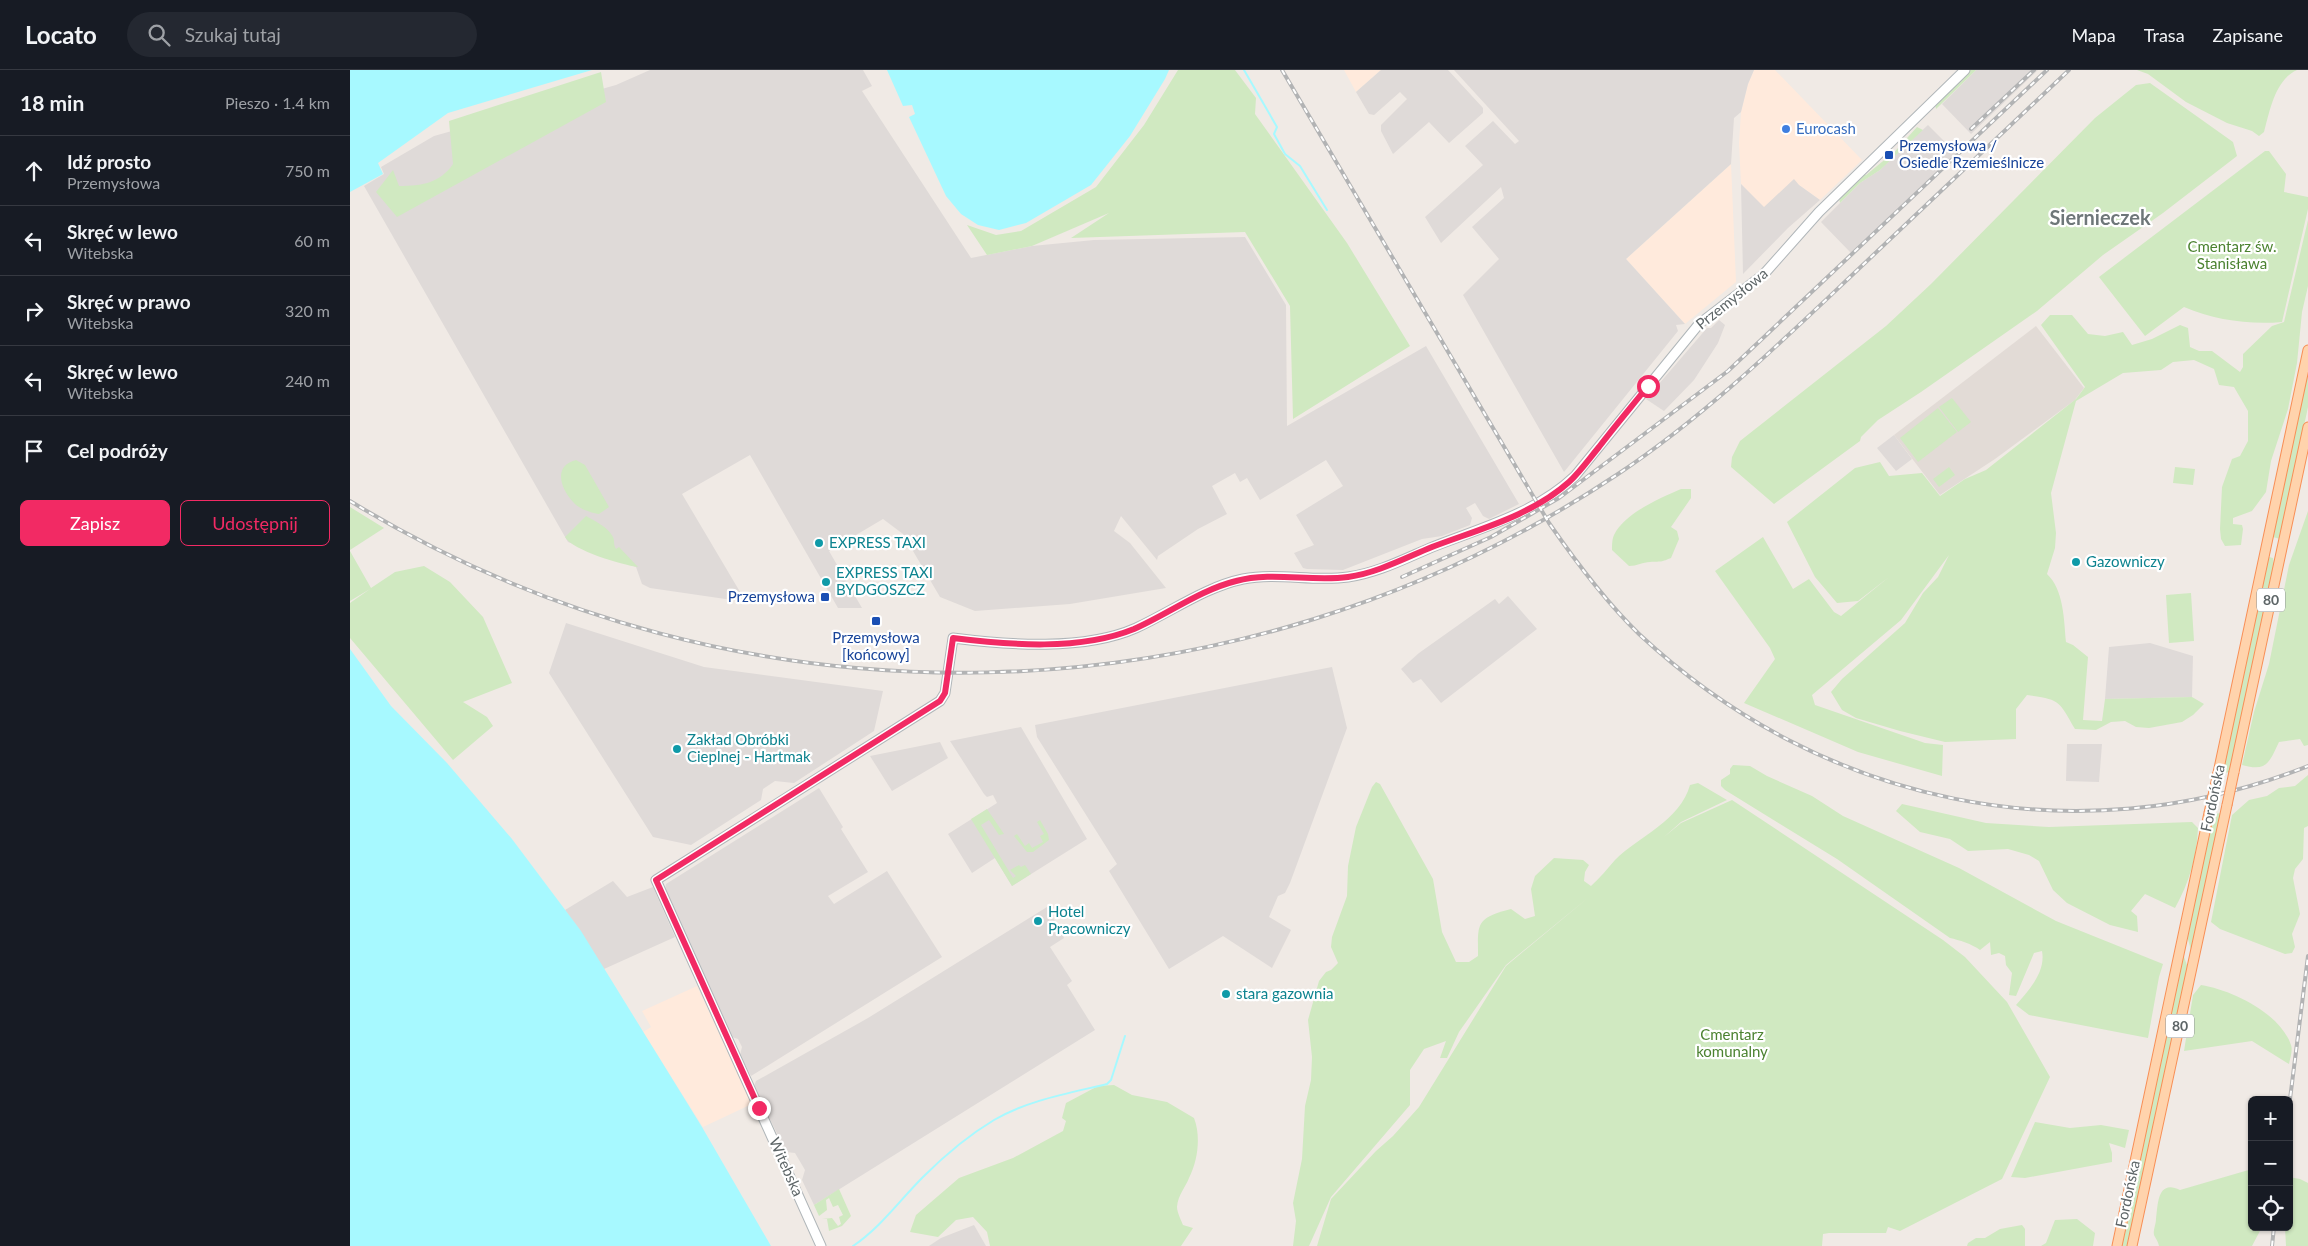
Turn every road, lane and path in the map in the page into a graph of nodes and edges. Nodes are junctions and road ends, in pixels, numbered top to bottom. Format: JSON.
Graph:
{"nodes":[{"id":1,"x":1964,"y":70,"type":"edge"},
{"id":2,"x":2308,"y":350,"type":"edge"},
{"id":3,"x":2308,"y":427,"type":"edge"},
{"id":4,"x":953,"y":638,"type":"joint"},
{"id":5,"x":821,"y":1246,"type":"edge"},
{"id":6,"x":2117,"y":1246,"type":"edge"},
{"id":7,"x":2132,"y":1246,"type":"edge"}],
"edges":[{"from":1,"to":4,"type":"street","name":"Przemysłowa"},
{"from":2,"to":6,"type":"main road","name":"Fordońska","number":"80","bridge":true},
{"from":3,"to":7,"type":"main road","name":"Fordońska","number":"80","bridge":true},
{"from":4,"to":5,"type":"street","name":"Witebska"}]}
